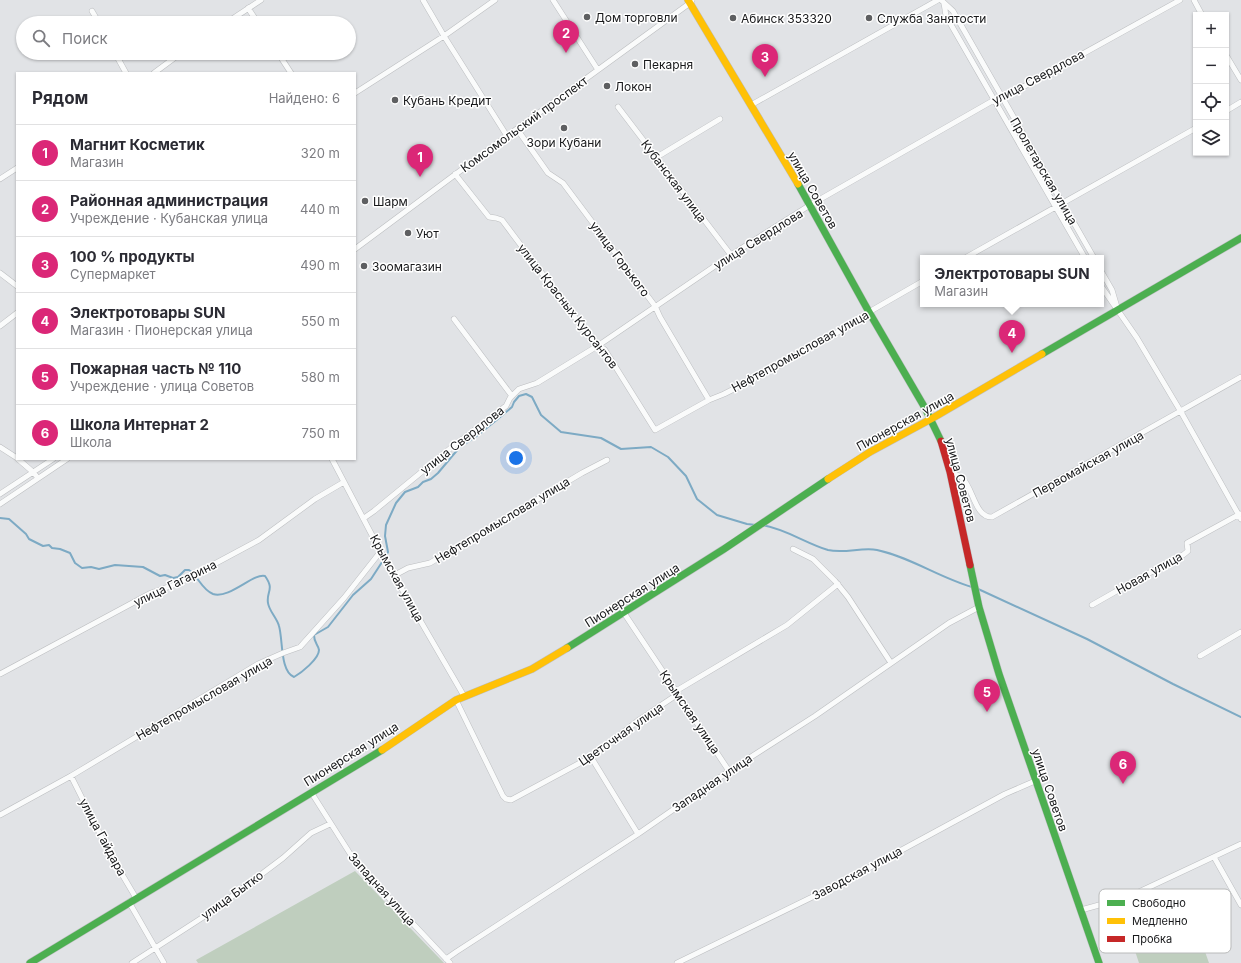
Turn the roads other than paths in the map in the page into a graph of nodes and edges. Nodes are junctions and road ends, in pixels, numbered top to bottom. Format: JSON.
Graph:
{"nodes":[{"id":1,"x":261,"y":0,"type":"edge"},
{"id":2,"x":423,"y":0,"type":"edge"},
{"id":3,"x":496,"y":0,"type":"edge"},
{"id":4,"x":552,"y":0,"type":"edge"},
{"id":5,"x":938,"y":0,"type":"edge"},
{"id":6,"x":1180,"y":0,"type":"edge"},
{"id":7,"x":1194,"y":0,"type":"edge"},
{"id":8,"x":690,"y":1,"type":"edge"},
{"id":9,"x":942,"y":2,"type":"edge"},
{"id":10,"x":248,"y":8,"type":"junction"},
{"id":11,"x":92,"y":11,"type":"dead end"},
{"id":12,"x":1200,"y":12,"type":"edge"},
{"id":13,"x":95,"y":16,"type":"edge"},
{"id":14,"x":236,"y":16,"type":"edge"},
{"id":15,"x":253,"y":16,"type":"edge"},
{"id":16,"x":444,"y":36,"type":"junction"},
{"id":17,"x":119,"y":60,"type":"edge"},
{"id":18,"x":172,"y":60,"type":"edge"},
{"id":19,"x":283,"y":60,"type":"edge"},
{"id":20,"x":1229,"y":60,"type":"edge"},
{"id":21,"x":598,"y":70,"type":"junction"},
{"id":22,"x":125,"y":72,"type":"edge"},
{"id":23,"x":155,"y":72,"type":"edge"},
{"id":24,"x":290,"y":72,"type":"edge"},
{"id":25,"x":1241,"y":80,"type":"edge"},
{"id":26,"x":356,"y":92,"type":"edge"},
{"id":27,"x":1003,"y":98,"type":"junction"},
{"id":28,"x":994,"y":100,"type":"junction"},
{"id":29,"x":1241,"y":102,"type":"edge"},
{"id":30,"x":751,"y":105,"type":"junction"},
{"id":31,"x":618,"y":107,"type":"dead end"},
{"id":32,"x":1229,"y":109,"type":"edge"},
{"id":33,"x":720,"y":119,"type":"dead end"},
{"id":34,"x":517,"y":129,"type":"junction"},
{"id":35,"x":1193,"y":130,"type":"edge"},
{"id":36,"x":507,"y":136,"type":"junction"},
{"id":37,"x":657,"y":157,"type":"junction"},
{"id":38,"x":16,"y":169,"type":"edge"},
{"id":39,"x":455,"y":174,"type":"junction"},
{"id":40,"x":0,"y":180,"type":"edge"},
{"id":41,"x":1063,"y":203,"type":"junction"},
{"id":42,"x":810,"y":205,"type":"junction"},
{"id":43,"x":1056,"y":207,"type":"junction"},
{"id":44,"x":1241,"y":238,"type":"edge"},
{"id":45,"x":356,"y":248,"type":"edge"},
{"id":46,"x":731,"y":255,"type":"junction"},
{"id":47,"x":970,"y":255,"type":"edge"},
{"id":48,"x":1083,"y":255,"type":"edge"},
{"id":49,"x":1092,"y":255,"type":"edge"},
{"id":50,"x":0,"y":273,"type":"edge"},
{"id":51,"x":1104,"y":276,"type":"edge"},
{"id":52,"x":920,"y":284,"type":"edge"},
{"id":53,"x":16,"y":285,"type":"edge"},
{"id":54,"x":1104,"y":290,"type":"edge"},
{"id":55,"x":655,"y":306,"type":"junction"},
{"id":56,"x":1118,"y":310,"type":"junction"},
{"id":57,"x":869,"y":312,"type":"junction"},
{"id":58,"x":16,"y":314,"type":"edge"},
{"id":59,"x":454,"y":319,"type":"dead end"},
{"id":60,"x":0,"y":326,"type":"edge"},
{"id":61,"x":599,"y":345,"type":"junction"},
{"id":62,"x":1241,"y":377,"type":"edge"},
{"id":63,"x":512,"y":396,"type":"junction"},
{"id":64,"x":709,"y":400,"type":"junction"},
{"id":65,"x":1181,"y":412,"type":"junction"},
{"id":66,"x":931,"y":419,"type":"junction"},
{"id":67,"x":655,"y":430,"type":"joint"},
{"id":68,"x":0,"y":447,"type":"edge"},
{"id":69,"x":16,"y":457,"type":"edge"},
{"id":70,"x":20,"y":460,"type":"edge"},
{"id":71,"x":51,"y":460,"type":"edge"},
{"id":72,"x":66,"y":460,"type":"edge"},
{"id":73,"x":333,"y":460,"type":"edge"},
{"id":74,"x":607,"y":460,"type":"dead end"},
{"id":75,"x":33,"y":472,"type":"junction"},
{"id":76,"x":950,"y":472,"type":"junction"},
{"id":77,"x":38,"y":478,"type":"junction"},
{"id":78,"x":344,"y":482,"type":"junction"},
{"id":79,"x":0,"y":494,"type":"edge"},
{"id":80,"x":0,"y":504,"type":"edge"},
{"id":81,"x":1240,"y":516,"type":"edge"},
{"id":82,"x":364,"y":518,"type":"junction"},
{"id":83,"x":793,"y":549,"type":"dead end"},
{"id":84,"x":381,"y":551,"type":"junction"},
{"id":85,"x":395,"y":575,"type":"junction"},
{"id":86,"x":838,"y":584,"type":"junction"},
{"id":87,"x":1092,"y":605,"type":"dead end"},
{"id":88,"x":979,"y":607,"type":"junction"},
{"id":89,"x":624,"y":613,"type":"junction"},
{"id":90,"x":1241,"y":632,"type":"edge"},
{"id":91,"x":1200,"y":656,"type":"dead end"},
{"id":92,"x":891,"y":662,"type":"junction"},
{"id":93,"x":0,"y":674,"type":"edge"},
{"id":94,"x":677,"y":692,"type":"junction"},
{"id":95,"x":464,"y":696,"type":"junction"},
{"id":96,"x":456,"y":700,"type":"junction"},
{"id":97,"x":591,"y":757,"type":"junction"},
{"id":98,"x":729,"y":770,"type":"junction"},
{"id":99,"x":71,"y":776,"type":"junction"},
{"id":100,"x":1035,"y":781,"type":"junction"},
{"id":101,"x":311,"y":792,"type":"junction"},
{"id":102,"x":0,"y":815,"type":"edge"},
{"id":103,"x":330,"y":824,"type":"junction"},
{"id":104,"x":638,"y":834,"type":"junction"},
{"id":105,"x":1241,"y":844,"type":"edge"},
{"id":106,"x":1214,"y":857,"type":"junction"},
{"id":107,"x":1145,"y":889,"type":"edge"},
{"id":108,"x":136,"y":898,"type":"junction"},
{"id":109,"x":129,"y":902,"type":"junction"},
{"id":110,"x":1099,"y":905,"type":"edge"},
{"id":111,"x":1241,"y":905,"type":"edge"},
{"id":112,"x":1081,"y":910,"type":"junction"},
{"id":113,"x":155,"y":947,"type":"junction"},
{"id":114,"x":448,"y":961,"type":"edge"},
{"id":115,"x":30,"y":963,"type":"edge"},
{"id":116,"x":132,"y":963,"type":"edge"},
{"id":117,"x":164,"y":963,"type":"edge"},
{"id":118,"x":678,"y":963,"type":"edge"},
{"id":119,"x":1099,"y":963,"type":"edge"}],
"edges":[{"from":1,"to":10,"type":"street"},
{"from":2,"to":16,"type":"street"},
{"from":3,"to":16,"type":"street"},
{"from":4,"to":21,"type":"street"},
{"from":5,"to":30,"type":"street"},
{"from":6,"to":27,"type":"street","name":"улица Свердлова"},
{"from":7,"to":12,"type":"street"},
{"from":8,"to":21,"type":"street","name":"Комсомольский проспект"},
{"from":8,"to":30,"type":"main road","name":"улица Советов"},
{"from":9,"to":27,"type":"street","name":"Пролетарская улица"},
{"from":9,"to":28,"type":"street","name":"Пролетарская улица"},
{"from":10,"to":14,"type":"street"},
{"from":10,"to":15,"type":"street"},
{"from":11,"to":13,"type":"street"},
{"from":16,"to":26,"type":"street"},
{"from":16,"to":36,"type":"street"},
{"from":17,"to":22,"type":"street"},
{"from":18,"to":23,"type":"street"},
{"from":19,"to":24,"type":"street"},
{"from":20,"to":25,"type":"street"},
{"from":21,"to":34,"type":"street","name":"Комсомольский проспект"},
{"from":27,"to":28,"type":"street","name":"улица Свердлова"},
{"from":27,"to":41,"type":"street","name":"Пролетарская улица"},
{"from":28,"to":42,"type":"street","name":"улица Свердлова"},
{"from":28,"to":43,"type":"street","name":"Пролетарская улица"},
{"from":29,"to":32,"type":"street"},
{"from":30,"to":42,"type":"main road","name":"улица Советов"},
{"from":31,"to":37,"type":"street","name":"Кубанская улица"},
{"from":33,"to":37,"type":"street"},
{"from":34,"to":36,"type":"street","name":"Комсомольский проспект"},
{"from":34,"to":55,"type":"street","name":"улица Горького"},
{"from":35,"to":41,"type":"street"},
{"from":36,"to":39,"type":"street","name":"Комсомольский проспект"},
{"from":37,"to":46,"type":"street","name":"Кубанская улица"},
{"from":38,"to":40,"type":"street"},
{"from":39,"to":45,"type":"street","name":"Комсомольский проспект"},
{"from":39,"to":61,"type":"street","name":"улица Красных Курсантов"},
{"from":41,"to":43,"type":"street"},
{"from":41,"to":49,"type":"street","name":"Пролетарская улица"},
{"from":42,"to":46,"type":"street","name":"улица Свердлова"},
{"from":42,"to":57,"type":"main road","name":"улица Советов"},
{"from":43,"to":47,"type":"street"},
{"from":43,"to":48,"type":"street","name":"Пролетарская улица"},
{"from":44,"to":56,"type":"main road","name":"Пионерская улица"},
{"from":46,"to":55,"type":"street","name":"улица Свердлова"},
{"from":50,"to":53,"type":"street"},
{"from":51,"to":56,"type":"street"},
{"from":52,"to":57,"type":"street","name":"Нефтепромысловая улица"},
{"from":54,"to":56,"type":"street"},
{"from":55,"to":61,"type":"street","name":"улица Свердлова"},
{"from":55,"to":64,"type":"street","name":"улица Горького"},
{"from":56,"to":65,"type":"street"},
{"from":56,"to":66,"type":"main road","name":"Пионерская улица"},
{"from":57,"to":64,"type":"street","name":"Нефтепромысловая улица"},
{"from":57,"to":66,"type":"main road","name":"улица Советов"},
{"from":58,"to":60,"type":"street"},
{"from":59,"to":63,"type":"street"},
{"from":61,"to":63,"type":"street","name":"улица Свердлова"},
{"from":61,"to":67,"type":"street","name":"улица Красных Курсантов"},
{"from":62,"to":65,"type":"street","name":"Первомайская улица"},
{"from":63,"to":82,"type":"street","name":"улица Свердлова"},
{"from":64,"to":67,"type":"street","name":"Нефтепромысловая улица"},
{"from":65,"to":76,"type":"street","name":"Первомайская улица"},
{"from":65,"to":81,"type":"street"},
{"from":66,"to":76,"type":"main road","name":"улица Советов"},
{"from":66,"to":89,"type":"main road","name":"Пионерская улица"},
{"from":68,"to":69,"type":"street"},
{"from":70,"to":75,"type":"street"},
{"from":71,"to":75,"type":"street"},
{"from":72,"to":77,"type":"street"},
{"from":73,"to":78,"type":"street","name":"Крымская улица"},
{"from":74,"to":85,"type":"street","name":"Нефтепромысловая улица"},
{"from":75,"to":77,"type":"street"},
{"from":75,"to":79,"type":"street"},
{"from":76,"to":88,"type":"main road","name":"улица Советов"},
{"from":77,"to":80,"type":"street"},
{"from":78,"to":82,"type":"street","name":"Крымская улица"},
{"from":78,"to":93,"type":"street","name":"улица Гагарина"},
{"from":81,"to":87,"type":"street","name":"Новая улица"},
{"from":82,"to":84,"type":"street","name":"Крымская улица"},
{"from":83,"to":86,"type":"street"},
{"from":84,"to":85,"type":"street","name":"Крымская улица"},
{"from":84,"to":99,"type":"street","name":"Нефтепромысловая улица"},
{"from":85,"to":95,"type":"street","name":"Крымская улица"},
{"from":86,"to":92,"type":"street"},
{"from":86,"to":94,"type":"street","name":"Цветочная улица"},
{"from":88,"to":92,"type":"street","name":"Западная улица"},
{"from":88,"to":100,"type":"main road","name":"улица Советов"},
{"from":89,"to":94,"type":"street","name":"Крымская улица"},
{"from":89,"to":95,"type":"main road","name":"Пионерская улица"},
{"from":90,"to":91,"type":"street"},
{"from":92,"to":98,"type":"street","name":"Западная улица"},
{"from":94,"to":97,"type":"street","name":"Цветочная улица"},
{"from":94,"to":98,"type":"street","name":"Крымская улица"},
{"from":95,"to":96,"type":"main road","name":"Пионерская улица"},
{"from":96,"to":97,"type":"street","name":"Цветочная улица"},
{"from":96,"to":101,"type":"main road","name":"Пионерская улица"},
{"from":97,"to":104,"type":"street"},
{"from":98,"to":104,"type":"street","name":"Западная улица"},
{"from":99,"to":102,"type":"street","name":"Нефтепромысловая улица"},
{"from":99,"to":108,"type":"street","name":"улица Гайдара"},
{"from":100,"to":112,"type":"main road","name":"улица Советов"},
{"from":100,"to":118,"type":"street","name":"Заводская улица"},
{"from":101,"to":103,"type":"street","name":"Западная улица"},
{"from":101,"to":108,"type":"main road","name":"Пионерская улица"},
{"from":103,"to":113,"type":"street","name":"улица Бытко"},
{"from":103,"to":114,"type":"street","name":"Западная улица"},
{"from":104,"to":114,"type":"street","name":"Западная улица"},
{"from":105,"to":106,"type":"street"},
{"from":106,"to":107,"type":"street"},
{"from":106,"to":111,"type":"street"},
{"from":108,"to":109,"type":"main road","name":"Пионерская улица"},
{"from":109,"to":113,"type":"street"},
{"from":109,"to":115,"type":"main road","name":"Пионерская улица"},
{"from":110,"to":112,"type":"street"},
{"from":112,"to":119,"type":"main road","name":"улица Советов"},
{"from":113,"to":116,"type":"street","name":"улица Бытко"},
{"from":113,"to":117,"type":"street"}]}
